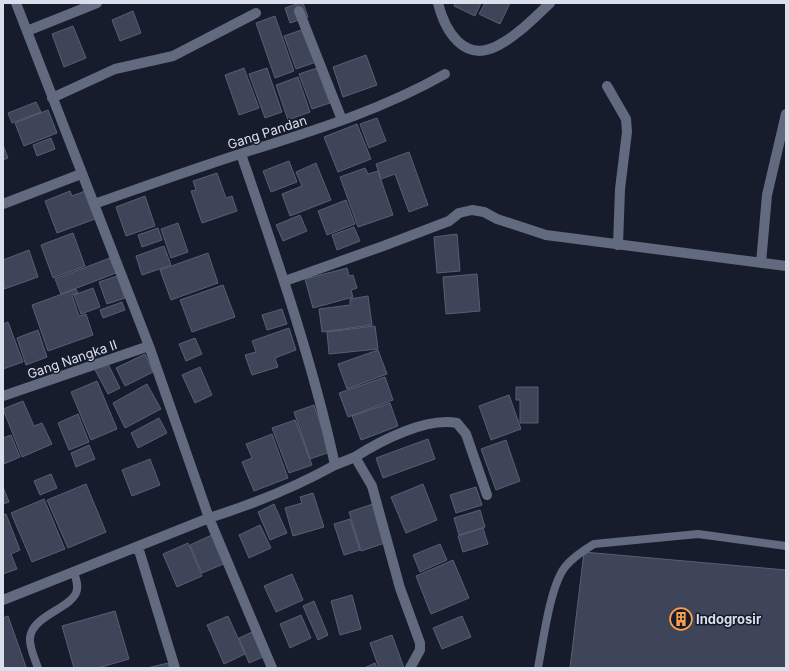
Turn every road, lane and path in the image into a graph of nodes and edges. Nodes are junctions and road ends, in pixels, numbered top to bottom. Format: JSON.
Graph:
{"nodes":[{"id":1,"x":16,"y":3,"type":"edge"},
{"id":2,"x":97,"y":3,"type":"edge"},
{"id":3,"x":438,"y":3,"type":"edge"},
{"id":4,"x":550,"y":3,"type":"edge"},
{"id":5,"x":299,"y":11,"type":"dead end"},
{"id":6,"x":256,"y":13,"type":"dead end"},
{"id":7,"x":27,"y":31,"type":"junction"},
{"id":8,"x":445,"y":74,"type":"dead end"},
{"id":9,"x":607,"y":86,"type":"dead end"},
{"id":10,"x":52,"y":98,"type":"junction"},
{"id":11,"x":786,"y":114,"type":"edge"},
{"id":12,"x":342,"y":120,"type":"junction"},
{"id":13,"x":241,"y":154,"type":"junction"},
{"id":14,"x":82,"y":174,"type":"junction"},
{"id":15,"x":3,"y":204,"type":"edge"},
{"id":16,"x":94,"y":204,"type":"junction"},
{"id":17,"x":618,"y":245,"type":"junction"},
{"id":18,"x":761,"y":263,"type":"junction"},
{"id":19,"x":786,"y":266,"type":"edge"},
{"id":20,"x":285,"y":281,"type":"junction"},
{"id":21,"x":149,"y":346,"type":"junction"},
{"id":22,"x":3,"y":396,"type":"edge"},
{"id":23,"x":354,"y":457,"type":"junction"},
{"id":24,"x":335,"y":465,"type":"junction"},
{"id":25,"x":487,"y":495,"type":"dead end"},
{"id":26,"x":209,"y":518,"type":"junction"},
{"id":27,"x":786,"y":546,"type":"edge"},
{"id":28,"x":138,"y":547,"type":"junction"},
{"id":29,"x":74,"y":572,"type":"junction"},
{"id":30,"x":3,"y":600,"type":"edge"},
{"id":31,"x":38,"y":668,"type":"edge"},
{"id":32,"x":175,"y":668,"type":"edge"},
{"id":33,"x":272,"y":668,"type":"edge"},
{"id":34,"x":410,"y":668,"type":"edge"},
{"id":35,"x":538,"y":668,"type":"edge"}],
"edges":[{"from":1,"to":7,"type":"street"},
{"from":2,"to":7,"type":"street"},
{"from":3,"to":4,"type":"street"},
{"from":5,"to":12,"type":"street"},
{"from":6,"to":10,"type":"street"},
{"from":7,"to":10,"type":"street"},
{"from":8,"to":12,"type":"street","name":"Gang Pandan"},
{"from":9,"to":17,"type":"street"},
{"from":10,"to":14,"type":"street"},
{"from":11,"to":18,"type":"street"},
{"from":12,"to":13,"type":"street","name":"Gang Pandan"},
{"from":13,"to":16,"type":"street","name":"Gang Pandan"},
{"from":13,"to":20,"type":"street"},
{"from":14,"to":15,"type":"street"},
{"from":14,"to":16,"type":"street"},
{"from":16,"to":21,"type":"street"},
{"from":17,"to":18,"type":"street"},
{"from":17,"to":20,"type":"street"},
{"from":18,"to":19,"type":"street"},
{"from":20,"to":24,"type":"street"},
{"from":21,"to":22,"type":"street","name":"Gang Nangka II"},
{"from":21,"to":26,"type":"street"},
{"from":23,"to":24,"type":"street"},
{"from":23,"to":25,"type":"street"},
{"from":23,"to":34,"type":"street"},
{"from":24,"to":26,"type":"street"},
{"from":26,"to":28,"type":"street"},
{"from":26,"to":33,"type":"street"},
{"from":27,"to":35,"type":"lane"},
{"from":28,"to":29,"type":"street"},
{"from":28,"to":32,"type":"street"},
{"from":29,"to":30,"type":"street"},
{"from":29,"to":31,"type":"lane"}]}
